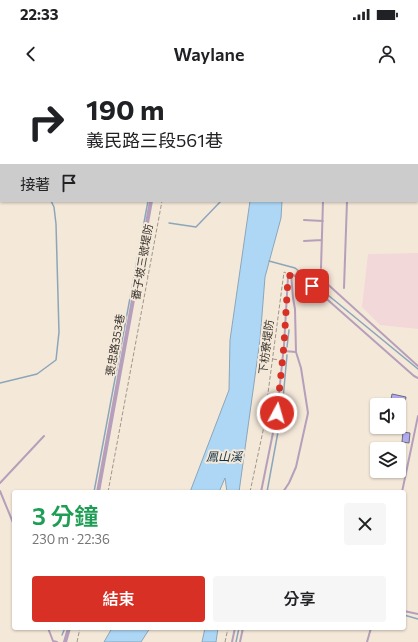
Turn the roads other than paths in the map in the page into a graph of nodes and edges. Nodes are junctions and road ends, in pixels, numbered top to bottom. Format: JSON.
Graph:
{"nodes":[{"id":1,"x":151,"y":202,"type":"edge"},
{"id":2,"x":324,"y":202,"type":"edge"},
{"id":3,"x":347,"y":202,"type":"edge"},
{"id":4,"x":304,"y":220,"type":"dead end"},
{"id":5,"x":323,"y":221,"type":"junction"},
{"id":6,"x":304,"y":240,"type":"dead end"},
{"id":7,"x":322,"y":240,"type":"junction"},
{"id":8,"x":322,"y":268,"type":"dead end"},
{"id":9,"x":291,"y":274,"type":"junction"},
{"id":10,"x":323,"y":280,"type":"dead end"},
{"id":11,"x":344,"y":288,"type":"dead end"},
{"id":12,"x":284,"y":351,"type":"junction"},
{"id":13,"x":296,"y":352,"type":"junction"},
{"id":14,"x":418,"y":366,"type":"edge"},
{"id":15,"x":418,"y":378,"type":"edge"},
{"id":16,"x":418,"y":416,"type":"edge"},
{"id":17,"x":44,"y":436,"type":"dead end"},
{"id":18,"x":0,"y":484,"type":"edge"},
{"id":19,"x":98,"y":490,"type":"edge"},
{"id":20,"x":261,"y":490,"type":"edge"},
{"id":21,"x":284,"y":490,"type":"edge"},
{"id":22,"x":402,"y":490,"type":"edge"},
{"id":23,"x":0,"y":492,"type":"edge"},
{"id":24,"x":12,"y":520,"type":"edge"},
{"id":25,"x":406,"y":611,"type":"edge"},
{"id":26,"x":418,"y":614,"type":"edge"},
{"id":27,"x":49,"y":630,"type":"edge"},
{"id":28,"x":68,"y":630,"type":"edge"},
{"id":29,"x":235,"y":630,"type":"edge"},
{"id":30,"x":243,"y":630,"type":"edge"},
{"id":31,"x":370,"y":630,"type":"edge"},
{"id":32,"x":57,"y":642,"type":"edge"},
{"id":33,"x":65,"y":642,"type":"edge"},
{"id":34,"x":232,"y":642,"type":"edge"},
{"id":35,"x":240,"y":642,"type":"edge"},
{"id":36,"x":367,"y":642,"type":"edge"}],
"edges":[{"from":1,"to":19,"type":"street","name":"褒忠路353巷"},
{"from":2,"to":5,"type":"lane"},
{"from":3,"to":11,"type":"lane"},
{"from":4,"to":5,"type":"lane"},
{"from":5,"to":7,"type":"lane"},
{"from":6,"to":7,"type":"lane"},
{"from":7,"to":8,"type":"lane"},
{"from":9,"to":12,"type":"lane"},
{"from":9,"to":13,"type":"lane"},
{"from":9,"to":15,"type":"lane"},
{"from":10,"to":14,"type":"lane"},
{"from":12,"to":13,"type":"lane"},
{"from":12,"to":20,"type":"lane"},
{"from":13,"to":21,"type":"lane"},
{"from":16,"to":22,"type":"lane"},
{"from":17,"to":18,"type":"lane"},
{"from":23,"to":24,"type":"lane"},
{"from":25,"to":26,"type":"lane"},
{"from":27,"to":32,"type":"lane"},
{"from":28,"to":33,"type":"street"},
{"from":29,"to":34,"type":"lane"},
{"from":30,"to":35,"type":"lane"},
{"from":31,"to":36,"type":"lane"}]}
